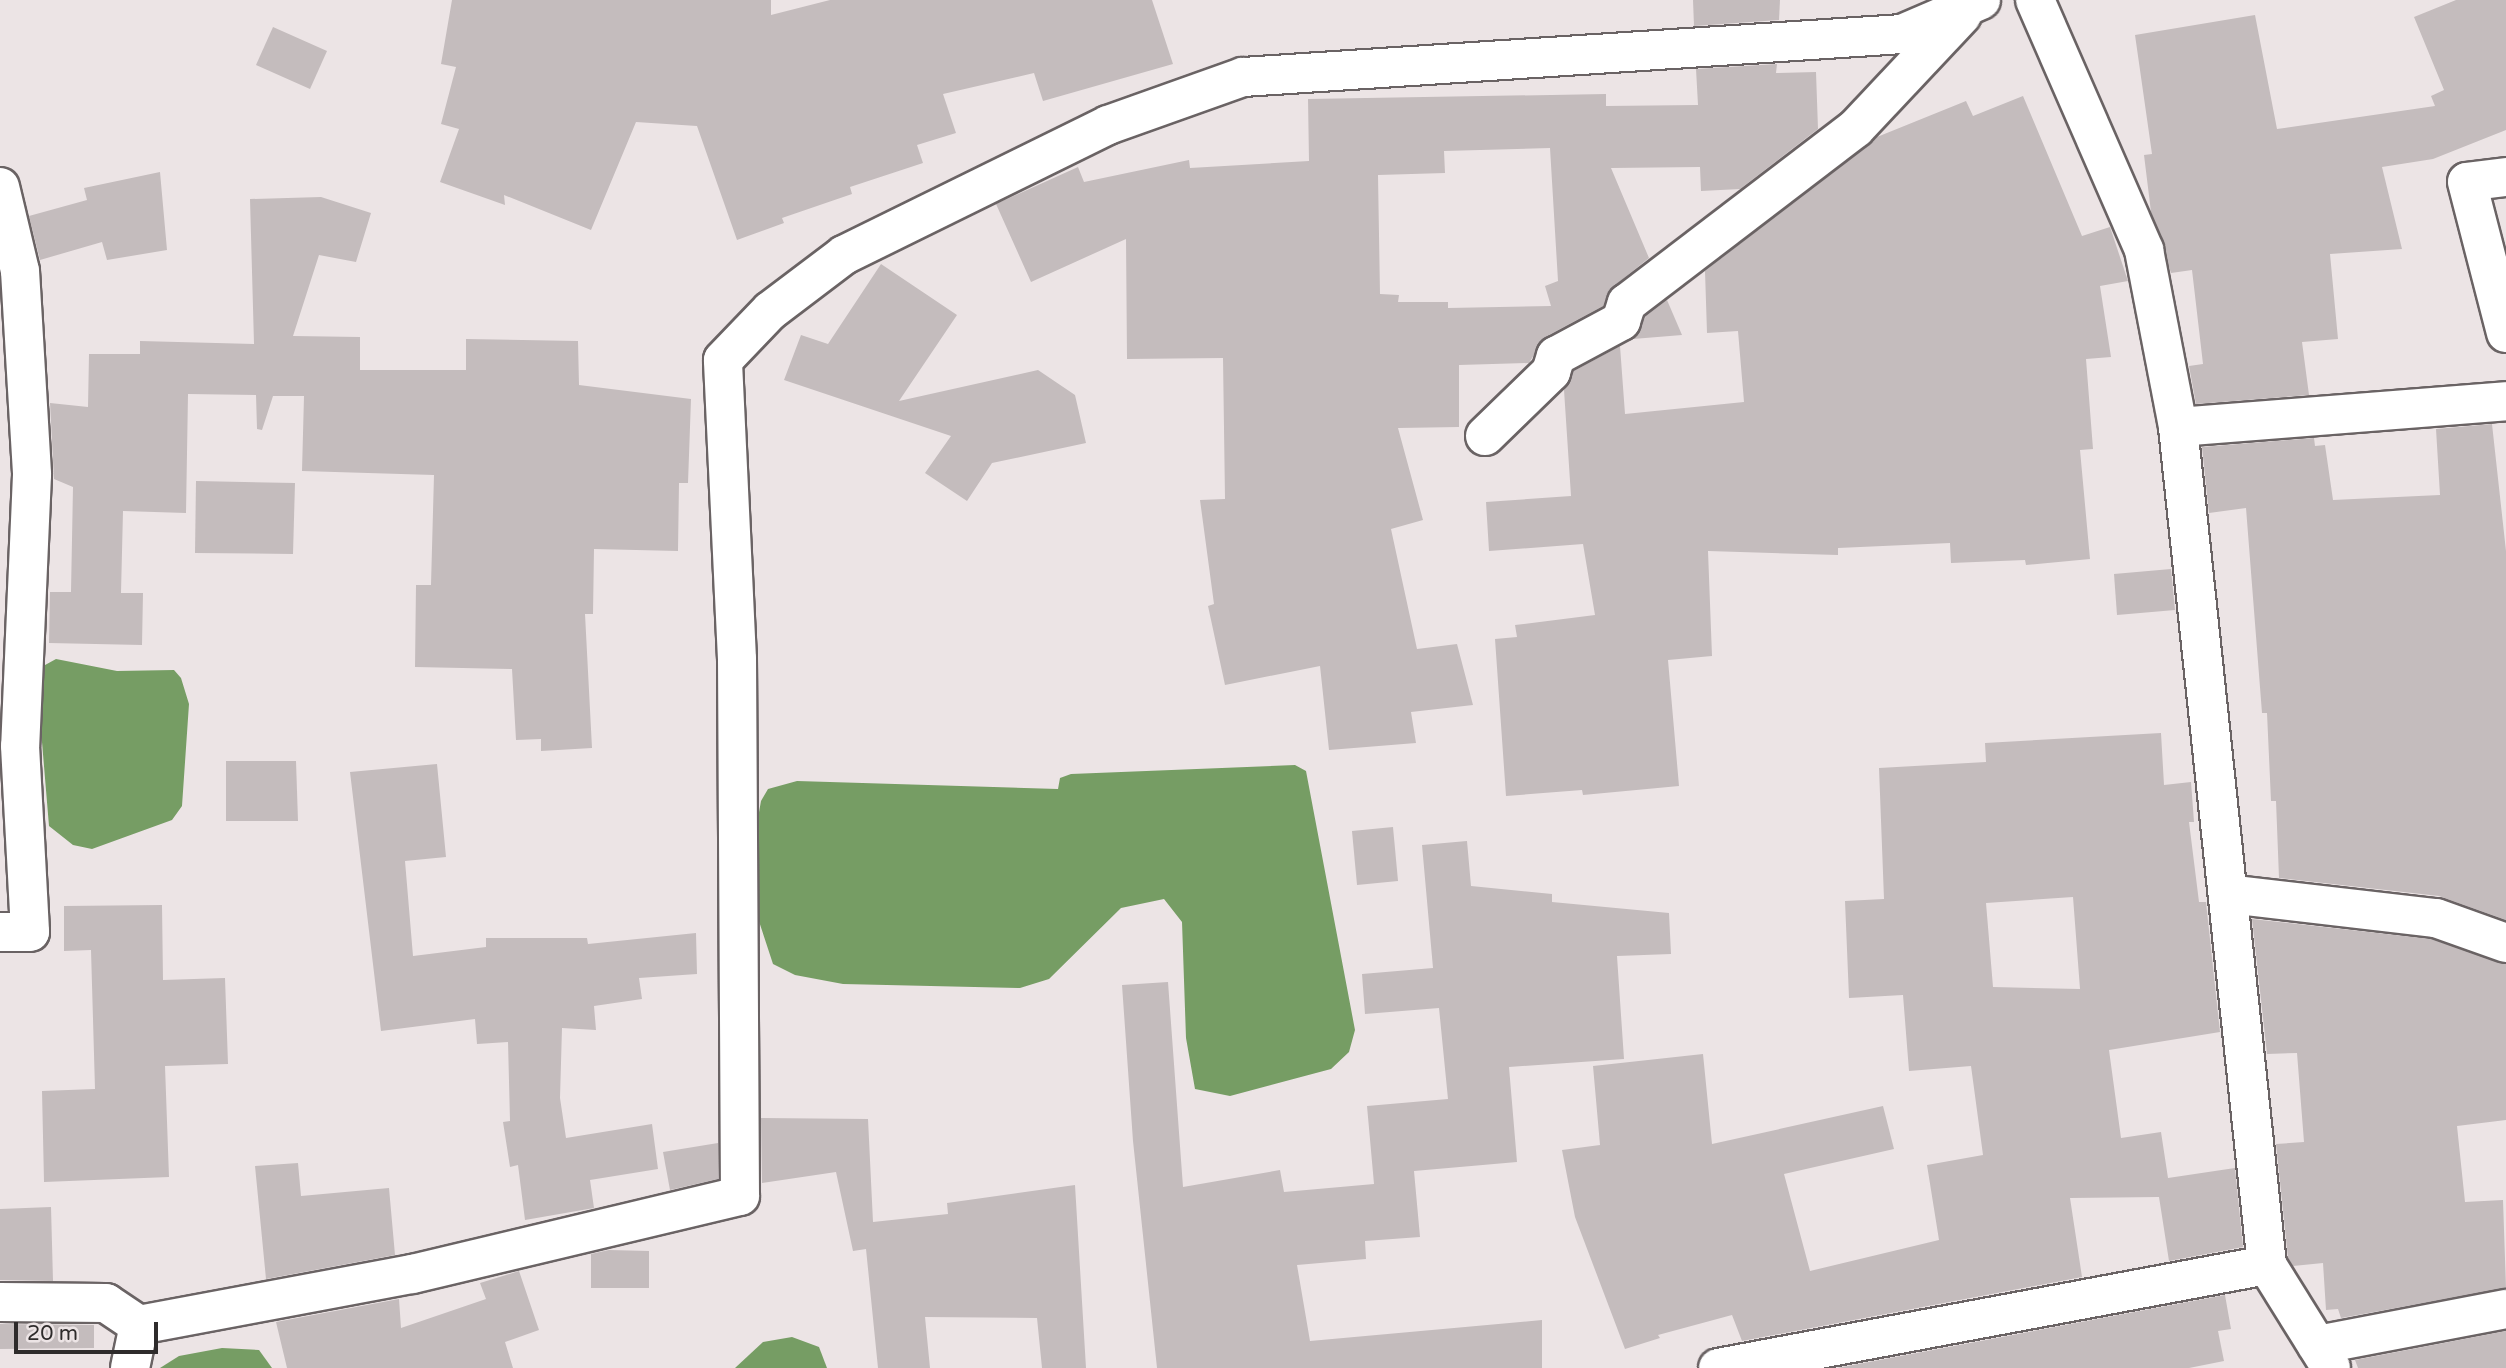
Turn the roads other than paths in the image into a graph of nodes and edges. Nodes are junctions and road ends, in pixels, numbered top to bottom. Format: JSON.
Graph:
{"nodes":[{"id":1,"x":2035,"y":0,"type":"edge"},
{"id":2,"x":1977,"y":2,"type":"edge"},
{"id":3,"x":2506,"y":177,"type":"edge"},
{"id":4,"x":0,"y":187,"type":"edge"},
{"id":5,"x":2506,"y":333,"type":"edge"},
{"id":6,"x":2506,"y":401,"type":"edge"},
{"id":7,"x":2178,"y":427,"type":"junction"},
{"id":8,"x":1485,"y":436,"type":"dead end"},
{"id":9,"x":2228,"y":894,"type":"junction"},
{"id":10,"x":0,"y":932,"type":"edge"},
{"id":11,"x":2506,"y":943,"type":"edge"},
{"id":12,"x":2267,"y":1265,"type":"junction"},
{"id":13,"x":0,"y":1303,"type":"edge"},
{"id":14,"x":2506,"y":1310,"type":"edge"},
{"id":15,"x":139,"y":1325,"type":"junction"},
{"id":16,"x":2324,"y":1357,"type":"edge"},
{"id":17,"x":130,"y":1368,"type":"edge"},
{"id":18,"x":1718,"y":1368,"type":"edge"}],
"edges":[{"from":1,"to":7,"type":"street"},
{"from":2,"to":8,"type":"street"},
{"from":2,"to":15,"type":"street"},
{"from":3,"to":5,"type":"street"},
{"from":4,"to":10,"type":"street"},
{"from":6,"to":7,"type":"street"},
{"from":7,"to":9,"type":"street"},
{"from":9,"to":11,"type":"street"},
{"from":9,"to":12,"type":"street"},
{"from":12,"to":16,"type":"street"},
{"from":12,"to":18,"type":"street"},
{"from":13,"to":15,"type":"street"},
{"from":14,"to":16,"type":"street"},
{"from":15,"to":17,"type":"street"}]}
